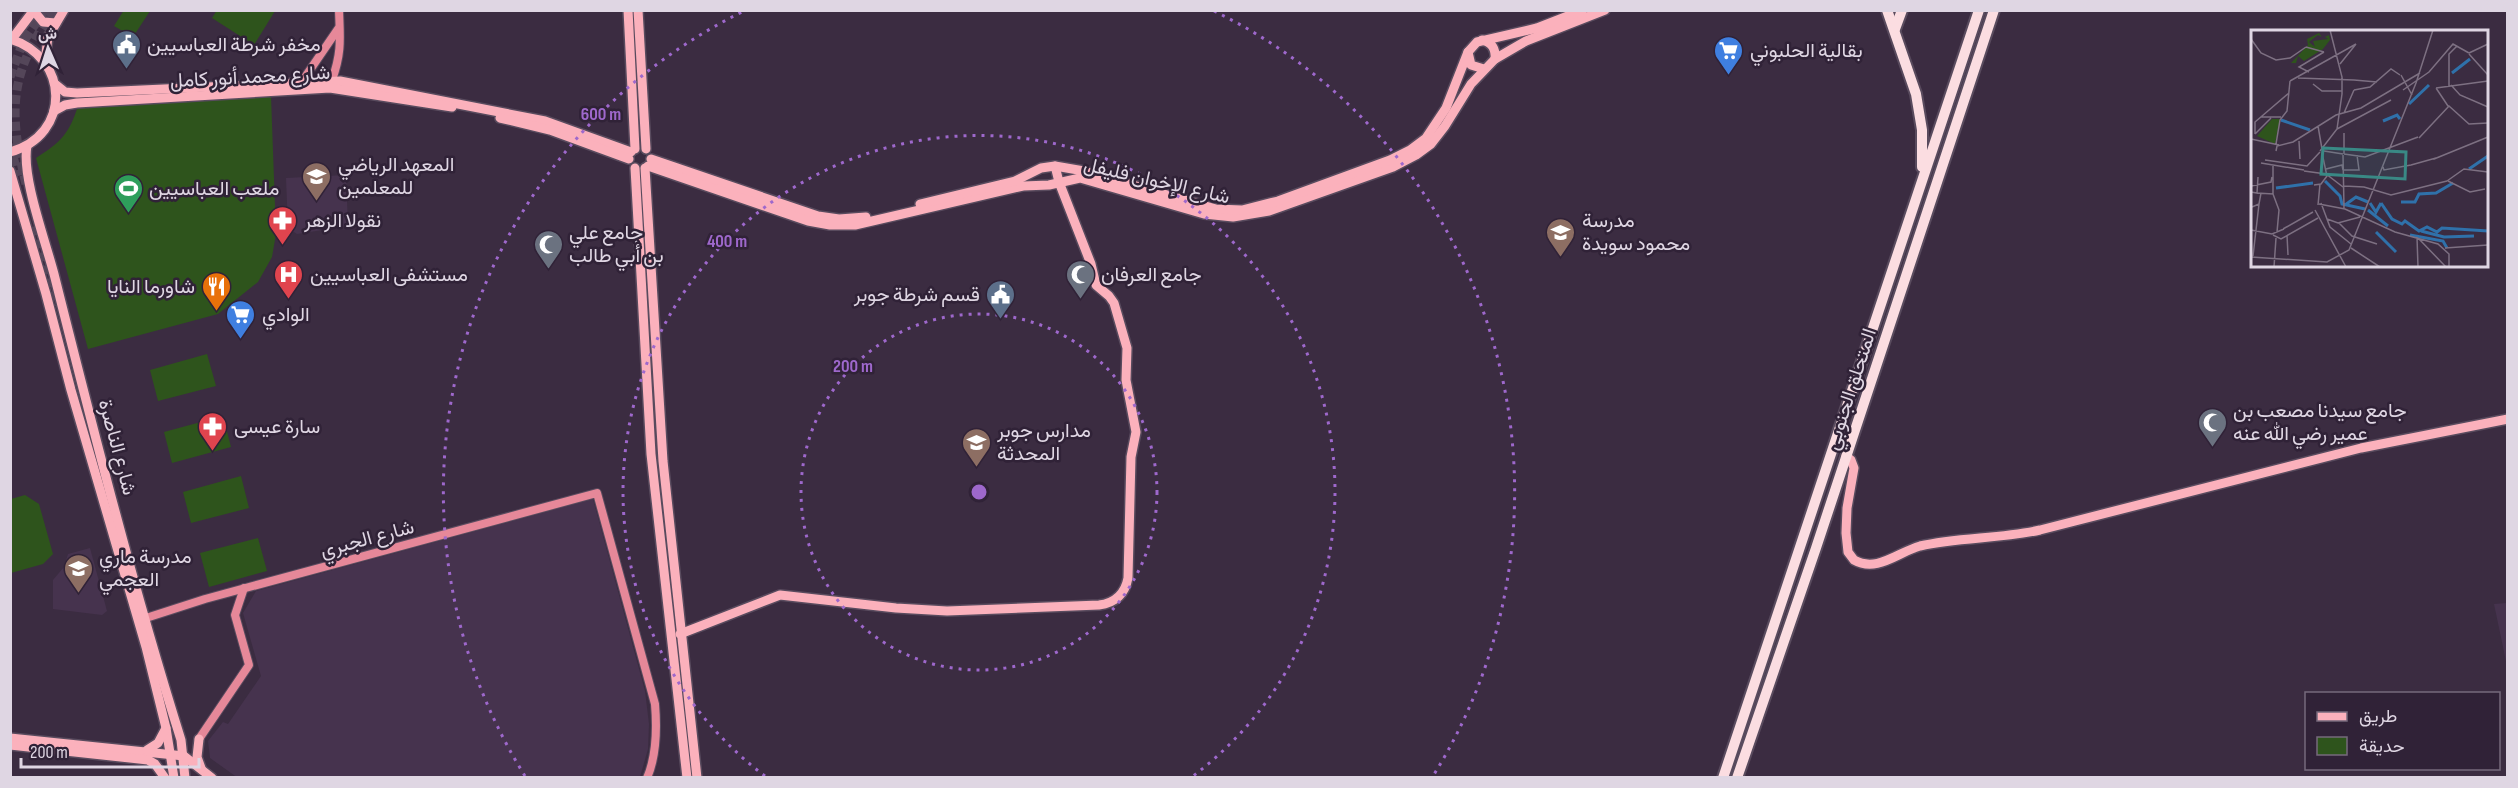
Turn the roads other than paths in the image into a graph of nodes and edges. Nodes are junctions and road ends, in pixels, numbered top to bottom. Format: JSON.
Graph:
{"nodes":[{"id":1,"x":64,"y":10,"type":"edge"},
{"id":2,"x":339,"y":10,"type":"edge"},
{"id":3,"x":628,"y":10,"type":"edge"},
{"id":4,"x":638,"y":10,"type":"edge"},
{"id":5,"x":1583,"y":10,"type":"edge"},
{"id":6,"x":1605,"y":10,"type":"edge"},
{"id":7,"x":1887,"y":10,"type":"edge"},
{"id":8,"x":1902,"y":10,"type":"edge"},
{"id":9,"x":1979,"y":10,"type":"edge"},
{"id":10,"x":1994,"y":10,"type":"edge"},
{"id":11,"x":34,"y":11,"type":"edge"},
{"id":12,"x":56,"y":23,"type":"junction"},
{"id":13,"x":338,"y":29,"type":"junction"},
{"id":14,"x":1895,"y":29,"type":"junction"},
{"id":15,"x":1527,"y":35,"type":"junction"},
{"id":16,"x":11,"y":39,"type":"edge"},
{"id":17,"x":1482,"y":40,"type":"junction"},
{"id":18,"x":1468,"y":52,"type":"junction"},
{"id":19,"x":1495,"y":59,"type":"junction"},
{"id":20,"x":45,"y":61,"type":"junction"},
{"id":21,"x":1484,"y":69,"type":"junction"},
{"id":22,"x":301,"y":83,"type":"junction"},
{"id":23,"x":55,"y":84,"type":"junction"},
{"id":24,"x":331,"y":84,"type":"junction"},
{"id":25,"x":54,"y":111,"type":"junction"},
{"id":26,"x":27,"y":146,"type":"junction"},
{"id":27,"x":646,"y":149,"type":"junction"},
{"id":28,"x":10,"y":152,"type":"edge"},
{"id":29,"x":632,"y":153,"type":"junction"},
{"id":30,"x":645,"y":165,"type":"junction"},
{"id":31,"x":1055,"y":166,"type":"junction"},
{"id":32,"x":1037,"y":170,"type":"junction"},
{"id":33,"x":10,"y":171,"type":"tunnel mouth"},
{"id":34,"x":1923,"y":174,"type":"junction"},
{"id":35,"x":18,"y":178,"type":"tunnel mouth"},
{"id":36,"x":1059,"y":182,"type":"junction"},
{"id":37,"x":1038,"y":185,"type":"junction"},
{"id":38,"x":1317,"y":190,"type":"junction"},
{"id":39,"x":939,"y":203,"type":"junction"},
{"id":40,"x":46,"y":294,"type":"junction"},
{"id":41,"x":55,"y":306,"type":"tunnel mouth"},
{"id":42,"x":2508,"y":419,"type":"edge"},
{"id":43,"x":2508,"y":425,"type":"edge"},
{"id":44,"x":97,"y":444,"type":"junction"},
{"id":45,"x":1846,"y":456,"type":"junction"},
{"id":46,"x":1949,"y":545,"type":"junction"},
{"id":47,"x":244,"y":588,"type":"junction"},
{"id":48,"x":146,"y":618,"type":"junction"},
{"id":49,"x":680,"y":634,"type":"junction"},
{"id":50,"x":166,"y":728,"type":"junction"},
{"id":51,"x":10,"y":738,"type":"edge"},
{"id":52,"x":199,"y":739,"type":"junction"},
{"id":53,"x":10,"y":745,"type":"edge"},
{"id":54,"x":148,"y":754,"type":"junction"},
{"id":55,"x":170,"y":754,"type":"junction"},
{"id":56,"x":184,"y":756,"type":"junction"},
{"id":57,"x":202,"y":771,"type":"junction"},
{"id":58,"x":165,"y":777,"type":"edge"},
{"id":59,"x":174,"y":777,"type":"edge"},
{"id":60,"x":185,"y":777,"type":"edge"},
{"id":61,"x":212,"y":777,"type":"edge"},
{"id":62,"x":647,"y":777,"type":"edge"},
{"id":63,"x":687,"y":777,"type":"edge"},
{"id":64,"x":697,"y":777,"type":"edge"},
{"id":65,"x":1723,"y":777,"type":"edge"},
{"id":66,"x":1737,"y":777,"type":"edge"}],
"edges":[{"from":1,"to":12,"type":"main road"},
{"from":2,"to":13,"type":"main road"},
{"from":3,"to":29,"type":"main road"},
{"from":4,"to":27,"type":"main road"},
{"from":5,"to":15,"type":"main road","name":"شارع الإخوان فليفل"},
{"from":6,"to":15,"type":"main road","name":"شارع الإخوان فليفل"},
{"from":7,"to":14,"type":"highway"},
{"from":8,"to":14,"type":"highway"},
{"from":9,"to":34,"type":"highway","name":"المتحلق الجنوبي"},
{"from":10,"to":45,"type":"highway","name":"المتحلق الجنوبي"},
{"from":11,"to":12,"type":"main road"},
{"from":11,"to":16,"type":"main road"},
{"from":12,"to":20,"type":"main road"},
{"from":13,"to":22,"type":"main road"},
{"from":13,"to":24,"type":"main road"},
{"from":14,"to":34,"type":"highway"},
{"from":15,"to":17,"type":"main road","name":"شارع الإخوان فليفل"},
{"from":15,"to":19,"type":"main road","name":"شارع الإخوان فليفل"},
{"from":16,"to":20,"type":"main road"},
{"from":17,"to":18,"type":"main road","name":"شارع الإخوان فليفل"},
{"from":17,"to":19,"type":"main road"},
{"from":18,"to":21,"type":"main road"},
{"from":18,"to":38,"type":"main road","name":"شارع الإخوان فليفل"},
{"from":19,"to":21,"type":"main road","name":"شارع الإخوان فليفل"},
{"from":20,"to":23,"type":"main road"},
{"from":21,"to":38,"type":"main road","name":"شارع الإخوان فليفل"},
{"from":22,"to":23,"type":"main road","name":"شارع محمد أنور كامل"},
{"from":22,"to":24,"type":"main road","name":"شارع محمد أنور كامل"},
{"from":23,"to":25,"type":"main road"},
{"from":24,"to":25,"type":"main road","name":"شارع محمد أنور كامل"},
{"from":24,"to":29,"type":"main road","name":"شارع محمد أنور كامل"},
{"from":25,"to":26,"type":"main road"},
{"from":26,"to":28,"type":"main road"},
{"from":26,"to":44,"type":"main road","name":"شارع الناصرة"},
{"from":27,"to":29,"type":"main road"},
{"from":27,"to":30,"type":"main road"},
{"from":29,"to":30,"type":"main road"},
{"from":30,"to":39,"type":"main road","name":"شارع الإخوان فليفل"},
{"from":30,"to":49,"type":"main road"},
{"from":30,"to":63,"type":"main road"},
{"from":31,"to":32,"type":"main road","name":"شارع الإخوان فليفل"},
{"from":31,"to":36,"type":"main road"},
{"from":31,"to":38,"type":"main road","name":"شارع الإخوان فليفل"},
{"from":32,"to":37,"type":"main road"},
{"from":32,"to":39,"type":"main road","name":"شارع الإخوان فليفل"},
{"from":33,"to":40,"type":"main road","name":"شارع الناصرة"},
{"from":34,"to":65,"type":"highway","name":"المتحلق الجنوبي"},
{"from":35,"to":40,"type":"main road"},
{"from":36,"to":37,"type":"main road","name":"شارع الإخوان فليفل"},
{"from":36,"to":38,"type":"main road","name":"شارع الإخوان فليفل"},
{"from":36,"to":49,"type":"main road"},
{"from":37,"to":39,"type":"main road","name":"شارع الإخوان فليفل"},
{"from":40,"to":50,"type":"main road","name":"شارع الناصرة"},
{"from":41,"to":44,"type":"main road"},
{"from":42,"to":46,"type":"main road"},
{"from":43,"to":46,"type":"main road"},
{"from":44,"to":48,"type":"main road","name":"شارع الناصرة"},
{"from":45,"to":46,"type":"main road"},
{"from":45,"to":66,"type":"highway","name":"المتحلق الجنوبي"},
{"from":47,"to":48,"type":"main road","name":"شارع الجبري"},
{"from":47,"to":52,"type":"main road"},
{"from":47,"to":62,"type":"main road","name":"شارع الجبري"},
{"from":48,"to":56,"type":"main road","name":"شارع الناصرة"},
{"from":49,"to":64,"type":"main road"},
{"from":50,"to":54,"type":"main road"},
{"from":50,"to":55,"type":"main road","name":"شارع الناصرة"},
{"from":51,"to":54,"type":"main road"},
{"from":52,"to":56,"type":"main road"},
{"from":52,"to":57,"type":"main road"},
{"from":53,"to":54,"type":"main road"},
{"from":54,"to":55,"type":"main road"},
{"from":54,"to":58,"type":"main road"},
{"from":55,"to":56,"type":"main road"},
{"from":55,"to":59,"type":"main road","name":"شارع الناصرة"},
{"from":56,"to":57,"type":"main road"},
{"from":56,"to":60,"type":"main road","name":"شارع الناصرة"},
{"from":57,"to":61,"type":"main road"}]}
